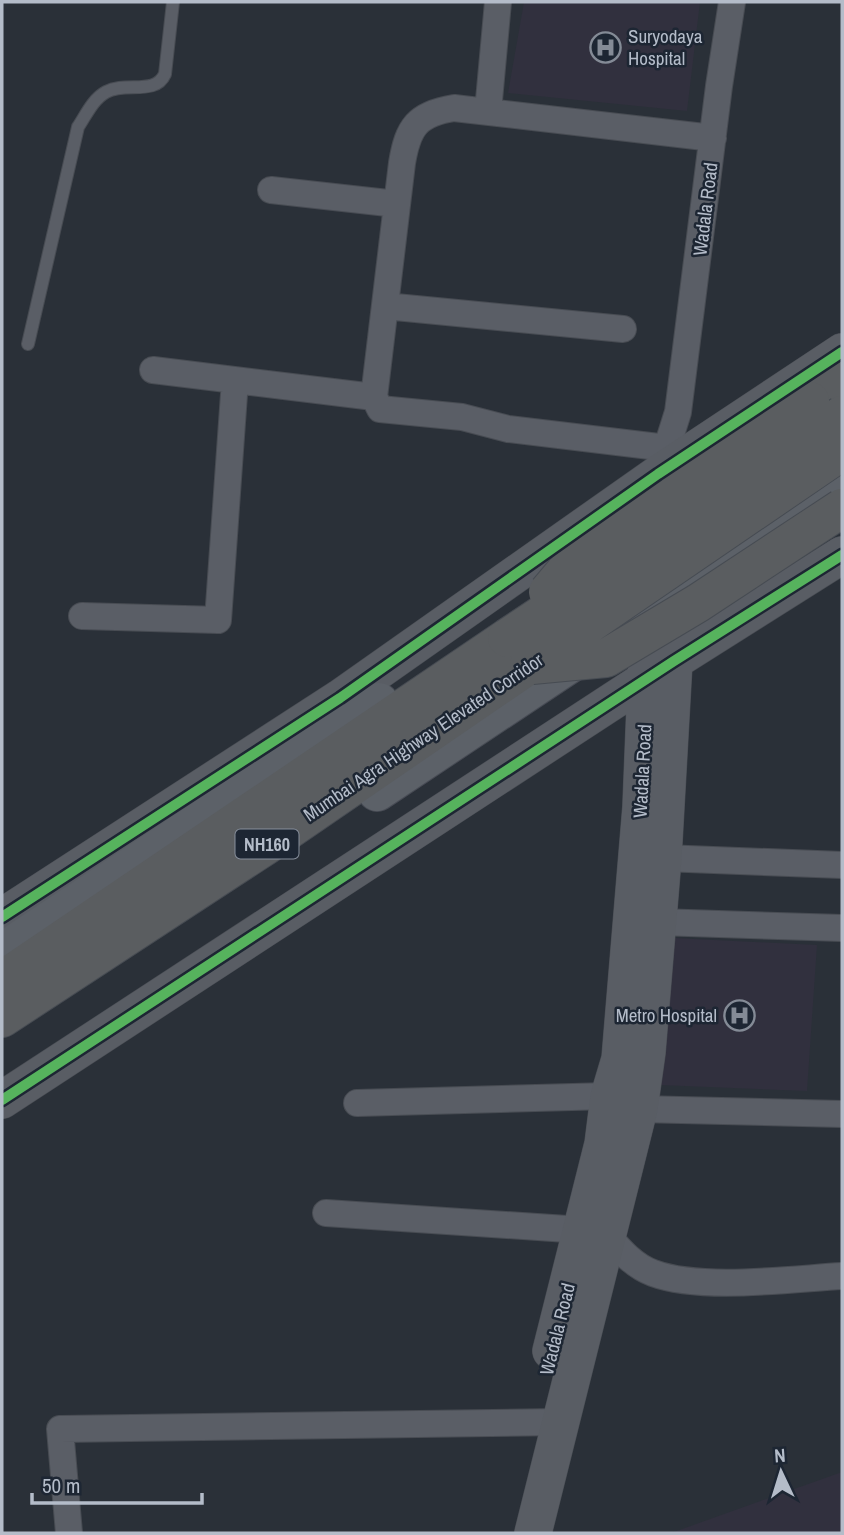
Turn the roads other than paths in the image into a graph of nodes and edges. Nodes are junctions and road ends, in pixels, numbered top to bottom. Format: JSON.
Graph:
{"nodes":[{"id":1,"x":173,"y":2,"type":"edge"},
{"id":2,"x":498,"y":2,"type":"edge"},
{"id":3,"x":732,"y":2,"type":"edge"},
{"id":4,"x":488,"y":111,"type":"junction"},
{"id":5,"x":713,"y":138,"type":"junction"},
{"id":6,"x":271,"y":190,"type":"dead end"},
{"id":7,"x":397,"y":204,"type":"junction"},
{"id":8,"x":385,"y":306,"type":"junction"},
{"id":9,"x":623,"y":329,"type":"dead end"},
{"id":10,"x":28,"y":344,"type":"dead end"},
{"id":11,"x":842,"y":352,"type":"edge"},
{"id":12,"x":153,"y":370,"type":"dead end"},
{"id":13,"x":235,"y":380,"type":"junction"},
{"id":14,"x":842,"y":380,"type":"edge"},
{"id":15,"x":374,"y":397,"type":"junction"},
{"id":16,"x":831,"y":404,"type":"edge"},
{"id":17,"x":842,"y":451,"type":"edge"},
{"id":18,"x":668,"y":481,"type":"junction"},
{"id":19,"x":842,"y":485,"type":"edge"},
{"id":20,"x":842,"y":508,"type":"edge"},
{"id":21,"x":842,"y":555,"type":"edge"},
{"id":22,"x":663,"y":602,"type":"junction"},
{"id":23,"x":82,"y":616,"type":"dead end"},
{"id":24,"x":518,"y":651,"type":"junction"},
{"id":25,"x":660,"y":670,"type":"junction"},
{"id":26,"x":663,"y":858,"type":"junction"},
{"id":27,"x":842,"y":865,"type":"edge"},
{"id":28,"x":2,"y":917,"type":"edge"},
{"id":29,"x":657,"y":922,"type":"junction"},
{"id":30,"x":842,"y":928,"type":"edge"},
{"id":31,"x":2,"y":952,"type":"edge"},
{"id":32,"x":2,"y":980,"type":"edge"},
{"id":33,"x":2,"y":1018,"type":"edge"},
{"id":34,"x":2,"y":1039,"type":"edge"},
{"id":35,"x":2,"y":1100,"type":"edge"},
{"id":36,"x":624,"y":1102,"type":"junction"},
{"id":37,"x":356,"y":1103,"type":"dead end"},
{"id":38,"x":842,"y":1114,"type":"edge"},
{"id":39,"x":326,"y":1213,"type":"dead end"},
{"id":40,"x":595,"y":1233,"type":"junction"},
{"id":41,"x":842,"y":1276,"type":"edge"},
{"id":42,"x":547,"y":1422,"type":"junction"},
{"id":43,"x":69,"y":1533,"type":"edge"},
{"id":44,"x":510,"y":1533,"type":"edge"},
{"id":45,"x":533,"y":1533,"type":"edge"}],
"edges":[{"from":1,"to":10,"type":"lane"},
{"from":2,"to":4,"type":"street"},
{"from":3,"to":5,"type":"street","name":"Wadala Road"},
{"from":4,"to":5,"type":"street"},
{"from":4,"to":7,"type":"street"},
{"from":5,"to":18,"type":"street","name":"Wadala Road"},
{"from":6,"to":7,"type":"street"},
{"from":7,"to":8,"type":"street"},
{"from":8,"to":9,"type":"street"},
{"from":8,"to":15,"type":"street"},
{"from":11,"to":18,"type":"street"},
{"from":12,"to":13,"type":"street"},
{"from":13,"to":15,"type":"street"},
{"from":13,"to":23,"type":"street"},
{"from":14,"to":16,"type":"highway"},
{"from":15,"to":18,"type":"street"},
{"from":16,"to":18,"type":"main road"},
{"from":16,"to":24,"type":"highway","bridge":true},
{"from":17,"to":24,"type":"highway","name":"Mumbai Agra Highway Elevated Corridor","bridge":true},
{"from":18,"to":22,"type":"street"},
{"from":18,"to":28,"type":"street"},
{"from":18,"to":31,"type":"main road"},
{"from":19,"to":22,"type":"main road"},
{"from":20,"to":24,"type":"highway","bridge":true},
{"from":21,"to":25,"type":"street"},
{"from":22,"to":25,"type":"street"},
{"from":22,"to":34,"type":"main road"},
{"from":24,"to":32,"type":"highway","name":"Mumbai Agra Highway Elevated Corridor","number":"NH160"},
{"from":24,"to":33,"type":"highway","name":"Mumbai Agra Highway Elevated Corridor","number":"NH160"},
{"from":25,"to":26,"type":"street","name":"Wadala Road"},
{"from":25,"to":35,"type":"street"},
{"from":25,"to":36,"type":"street","name":"Wadala Road"},
{"from":26,"to":27,"type":"street"},
{"from":26,"to":29,"type":"street","name":"Wadala Road"},
{"from":29,"to":30,"type":"street"},
{"from":29,"to":36,"type":"street","name":"Wadala Road"},
{"from":36,"to":37,"type":"street"},
{"from":36,"to":38,"type":"street"},
{"from":36,"to":40,"type":"street","name":"Wadala Road"},
{"from":39,"to":40,"type":"street"},
{"from":40,"to":41,"type":"street"},
{"from":40,"to":42,"type":"street","name":"Wadala Road"},
{"from":42,"to":43,"type":"street"},
{"from":42,"to":44,"type":"street","name":"Wadala Road"},
{"from":42,"to":45,"type":"street","name":"Wadala Road"}]}
